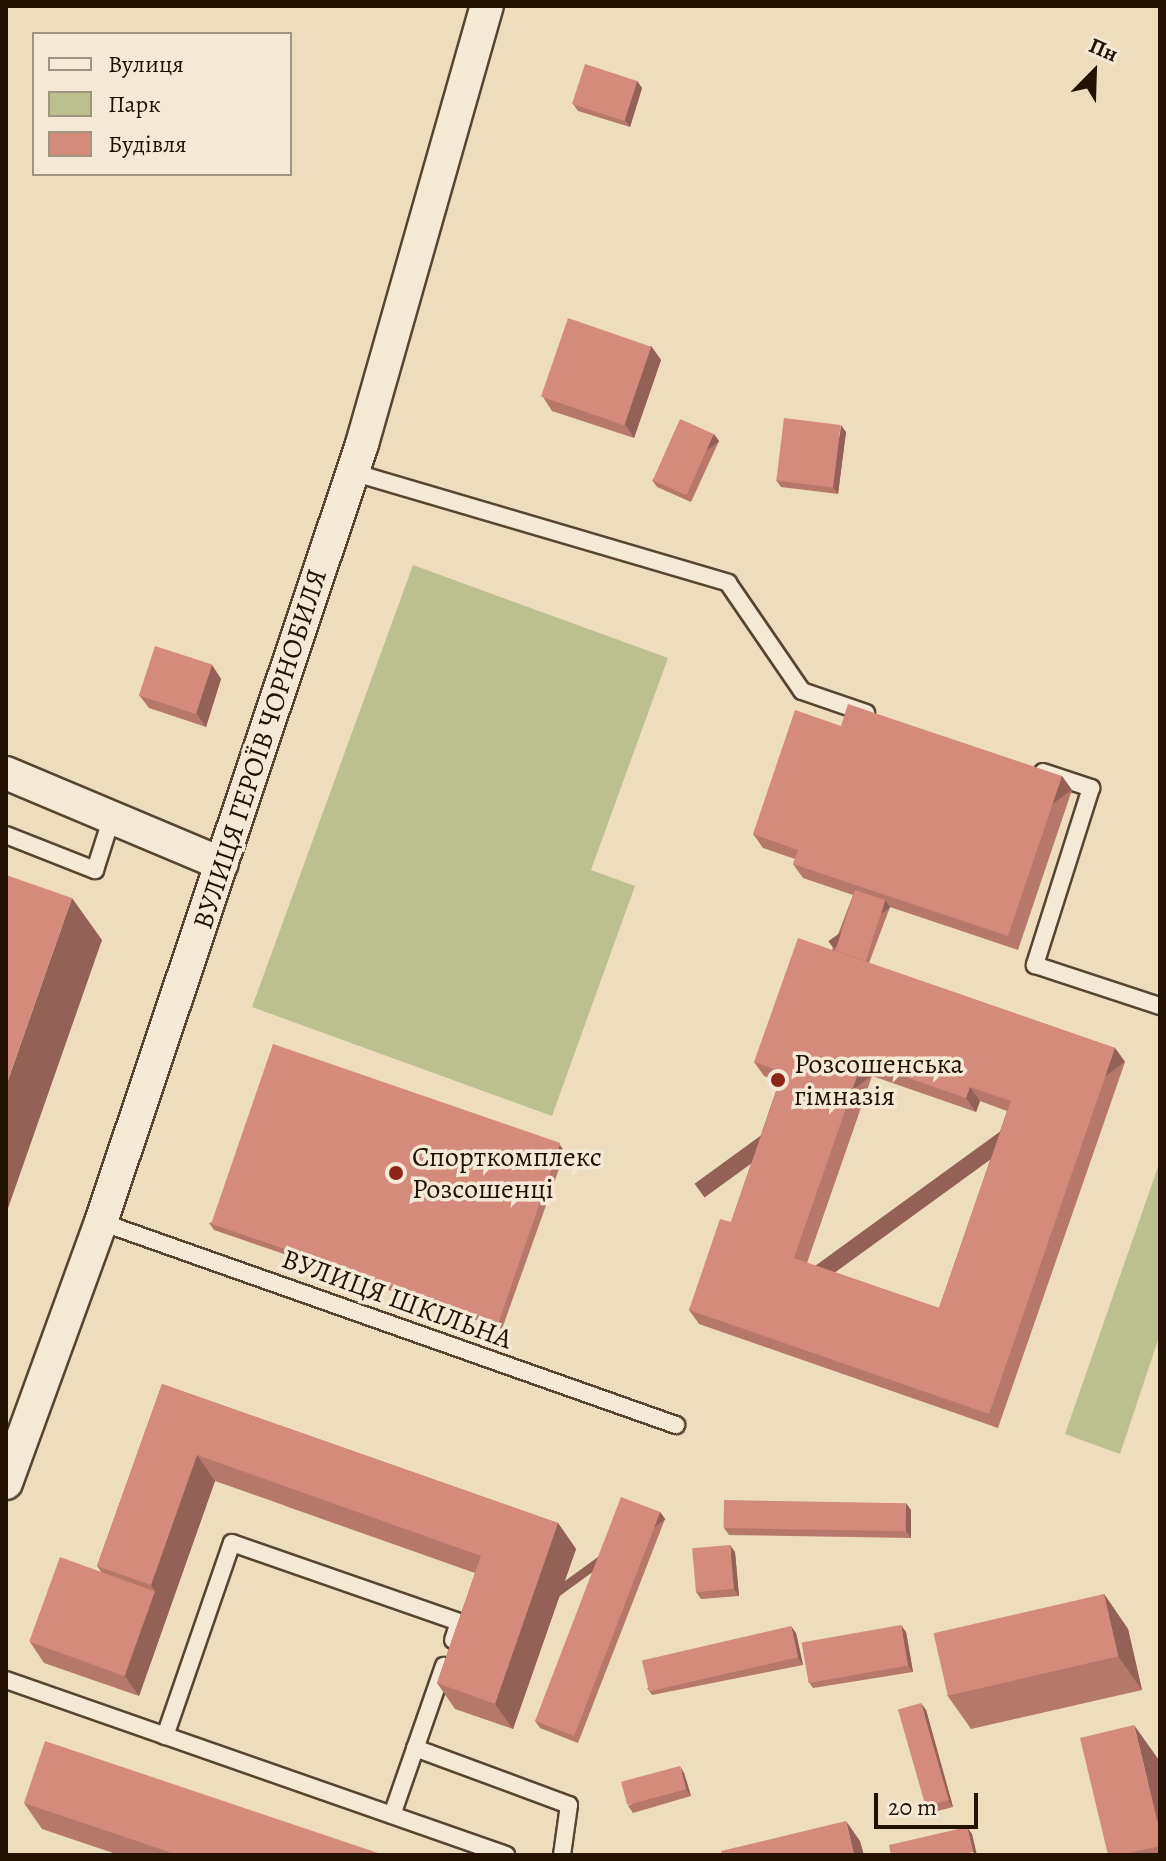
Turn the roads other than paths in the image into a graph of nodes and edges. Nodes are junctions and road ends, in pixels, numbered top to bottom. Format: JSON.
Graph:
{"nodes":[{"id":1,"x":487,"y":6,"type":"edge"},
{"id":2,"x":352,"y":472,"type":"junction"},
{"id":3,"x":888,"y":720,"type":"edge"},
{"id":4,"x":1018,"y":764,"type":"edge"},
{"id":5,"x":6,"y":773,"type":"edge"},
{"id":6,"x":111,"y":820,"type":"junction"},
{"id":7,"x":6,"y":835,"type":"edge"},
{"id":8,"x":222,"y":864,"type":"junction"},
{"id":9,"x":1160,"y":1006,"type":"edge"},
{"id":10,"x":101,"y":1222,"type":"junction"},
{"id":11,"x":676,"y":1425,"type":"dead end"},
{"id":12,"x":15,"y":1426,"type":"edge"},
{"id":13,"x":6,"y":1483,"type":"edge"},
{"id":14,"x":6,"y":1680,"type":"edge"},
{"id":15,"x":165,"y":1736,"type":"junction"},
{"id":16,"x":415,"y":1748,"type":"junction"},
{"id":17,"x":392,"y":1815,"type":"junction"},
{"id":18,"x":506,"y":1855,"type":"edge"},
{"id":19,"x":562,"y":1855,"type":"edge"}],
"edges":[{"from":1,"to":2,"type":"street","name":"ВУЛИЦЯ ГЕРОЇВ ЧОРНОБИЛЯ"},
{"from":2,"to":3,"type":"lane"},
{"from":2,"to":8,"type":"street","name":"ВУЛИЦЯ ГЕРОЇВ ЧОРНОБИЛЯ"},
{"from":4,"to":9,"type":"lane"},
{"from":5,"to":6,"type":"street"},
{"from":6,"to":7,"type":"lane"},
{"from":6,"to":8,"type":"street"},
{"from":8,"to":10,"type":"street","name":"ВУЛИЦЯ ГЕРОЇВ ЧОРНОБИЛЯ"},
{"from":10,"to":11,"type":"lane","name":"ВУЛИЦЯ ШКІЛЬНА"},
{"from":10,"to":12,"type":"street","name":"ВУЛИЦЯ ГЕРОЇВ ЧОРНОБИЛЯ"},
{"from":12,"to":13,"type":"street","name":"ВУЛИЦЯ ГЕРОЇВ ЧОРНОБИЛЯ"},
{"from":14,"to":15,"type":"lane"},
{"from":15,"to":16,"type":"lane"},
{"from":15,"to":17,"type":"lane"},
{"from":16,"to":17,"type":"lane"},
{"from":16,"to":19,"type":"lane"},
{"from":17,"to":18,"type":"lane"}]}
